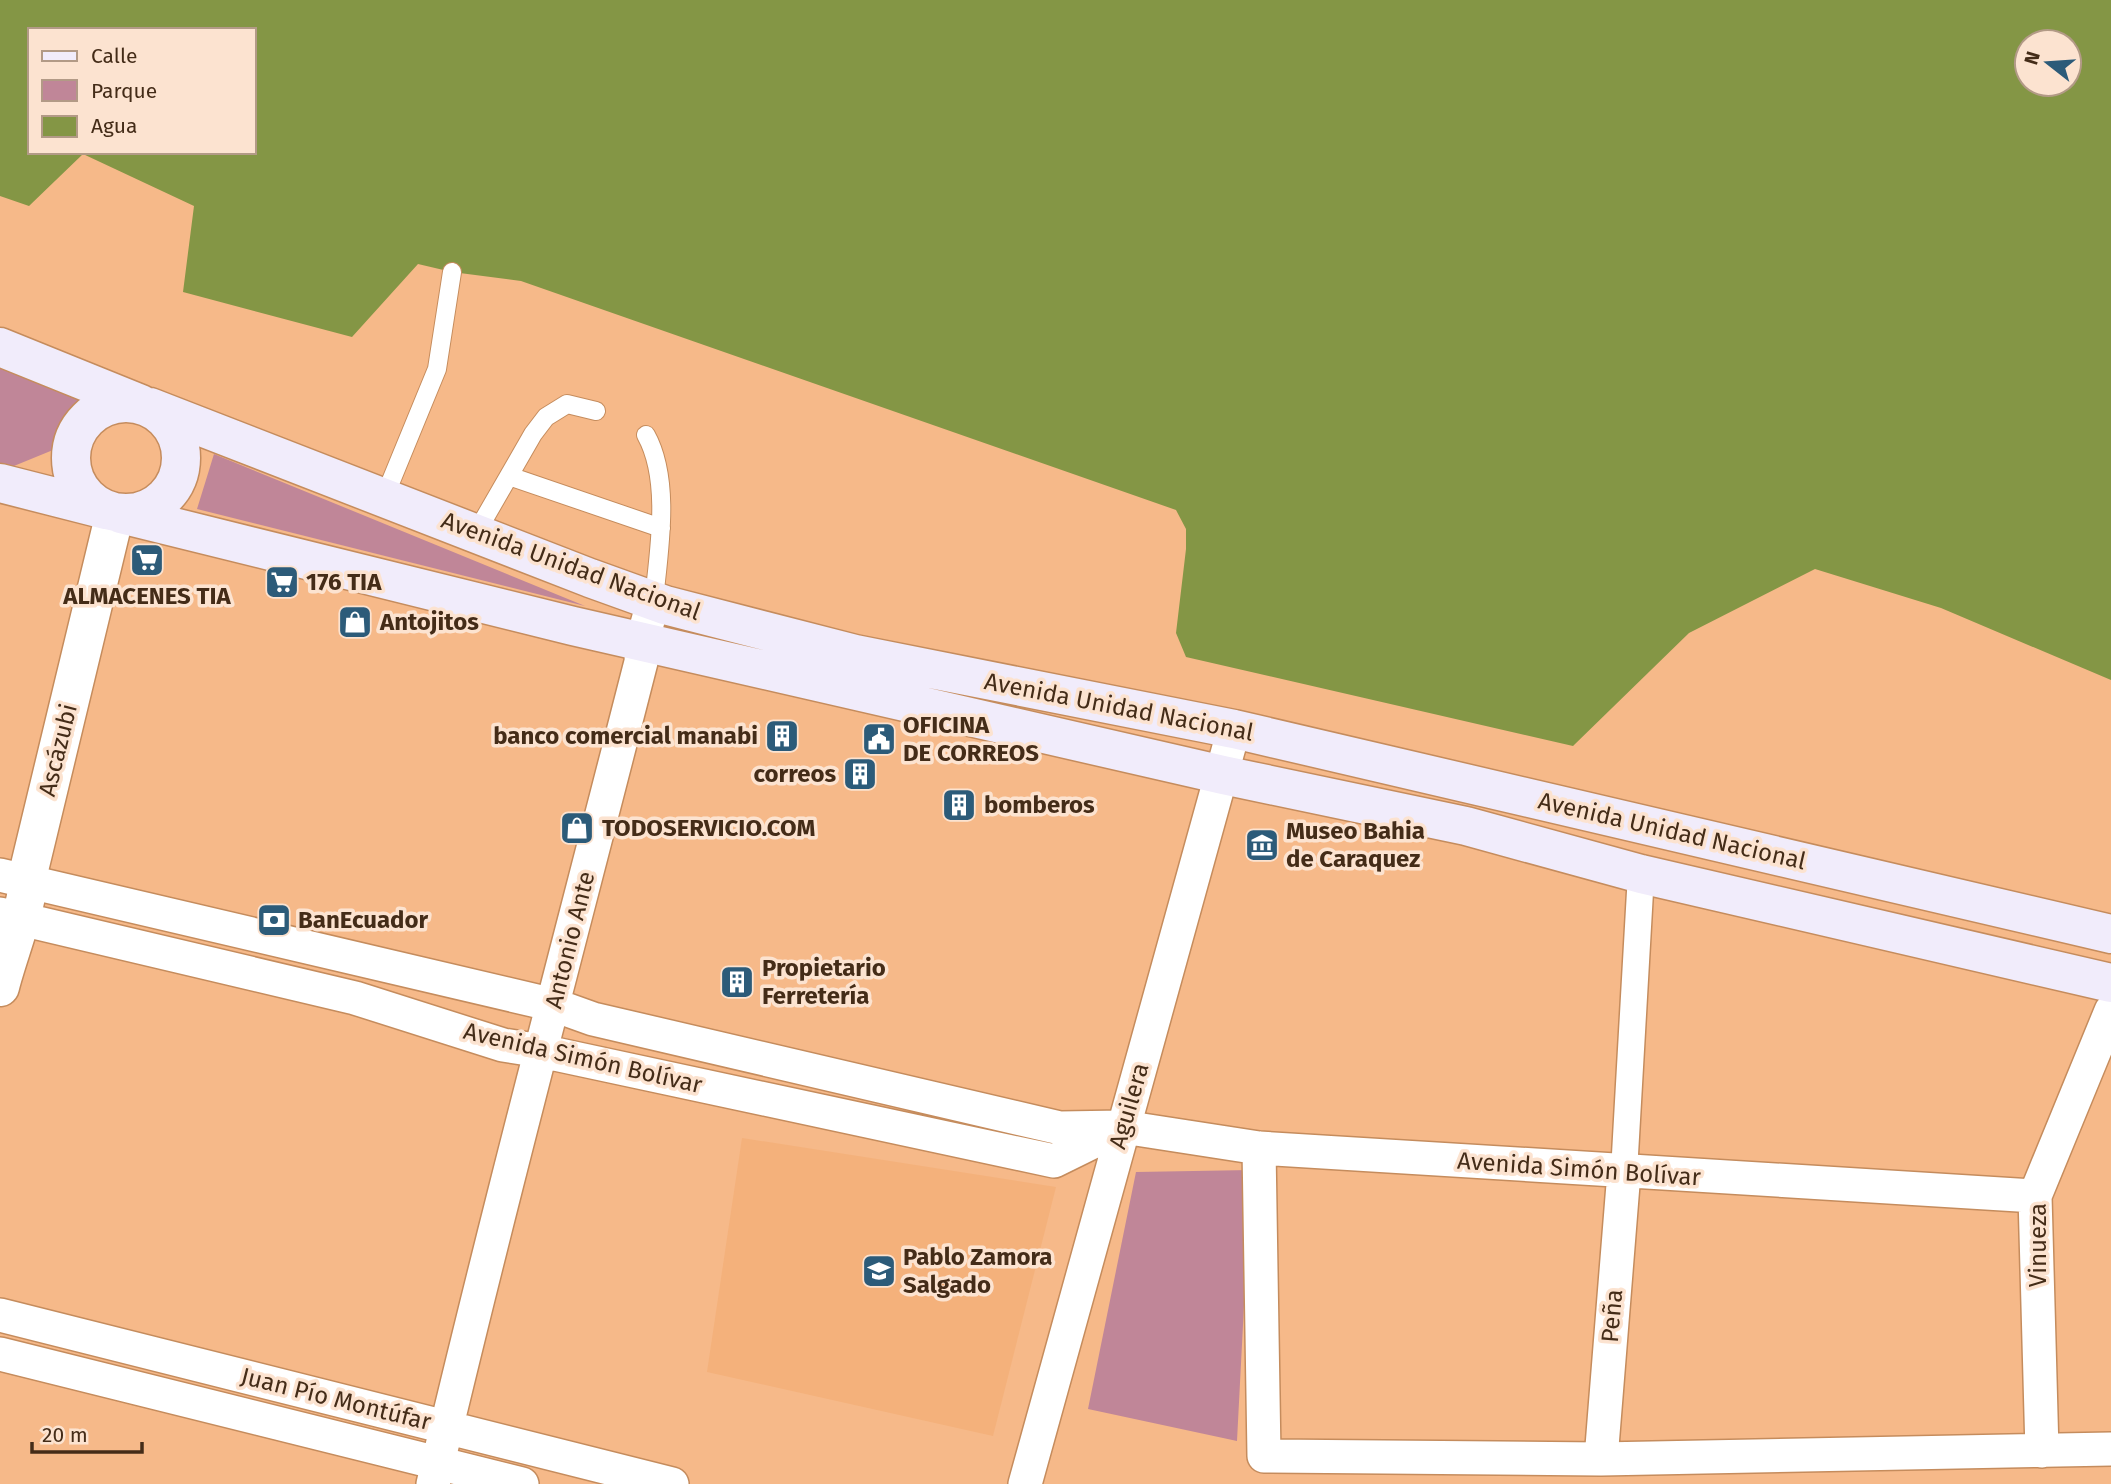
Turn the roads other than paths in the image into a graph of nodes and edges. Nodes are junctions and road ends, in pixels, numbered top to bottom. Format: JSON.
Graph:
{"nodes":[{"id":1,"x":452,"y":272,"type":"dead end"},
{"id":2,"x":0,"y":347,"type":"edge"},
{"id":3,"x":147,"y":406,"type":"junction"},
{"id":4,"x":596,"y":411,"type":"dead end"},
{"id":5,"x":646,"y":435,"type":"dead end"},
{"id":6,"x":509,"y":476,"type":"junction"},
{"id":7,"x":0,"y":483,"type":"edge"},
{"id":8,"x":384,"y":498,"type":"junction"},
{"id":9,"x":114,"y":512,"type":"junction"},
{"id":10,"x":661,"y":528,"type":"junction"},
{"id":11,"x":476,"y":533,"type":"junction"},
{"id":12,"x":654,"y":599,"type":"junction"},
{"id":13,"x":642,"y":642,"type":"junction"},
{"id":14,"x":1234,"y":729,"type":"junction"},
{"id":15,"x":1223,"y":775,"type":"junction"},
{"id":16,"x":1641,"y":874,"type":"junction"},
{"id":17,"x":14,"y":878,"type":"edge"},
{"id":18,"x":10,"y":916,"type":"edge"},
{"id":19,"x":2111,"y":934,"type":"edge"},
{"id":20,"x":2111,"y":983,"type":"edge"},
{"id":21,"x":0,"y":987,"type":"edge"},
{"id":22,"x":554,"y":1005,"type":"junction"},
{"id":23,"x":2111,"y":1011,"type":"edge"},
{"id":24,"x":541,"y":1051,"type":"junction"},
{"id":25,"x":1123,"y":1127,"type":"junction"},
{"id":26,"x":1259,"y":1148,"type":"junction"},
{"id":27,"x":1624,"y":1172,"type":"junction"},
{"id":28,"x":2035,"y":1196,"type":"junction"},
{"id":29,"x":0,"y":1315,"type":"edge"},
{"id":30,"x":0,"y":1354,"type":"edge"},
{"id":31,"x":448,"y":1428,"type":"junction"},
{"id":32,"x":2111,"y":1449,"type":"edge"},
{"id":33,"x":2042,"y":1451,"type":"junction"},
{"id":34,"x":1601,"y":1459,"type":"junction"},
{"id":35,"x":435,"y":1474,"type":"edge"},
{"id":36,"x":522,"y":1484,"type":"edge"},
{"id":37,"x":672,"y":1484,"type":"edge"},
{"id":38,"x":1025,"y":1484,"type":"edge"}],
"edges":[{"from":1,"to":8,"type":"lane"},
{"from":2,"to":3,"type":"main road","name":"Avenida Unidad Nacional"},
{"from":3,"to":8,"type":"main road","name":"Avenida Unidad Nacional"},
{"from":3,"to":9,"type":"main road"},
{"from":3,"to":9,"type":"main road"},
{"from":4,"to":6,"type":"lane"},
{"from":5,"to":10,"type":"lane"},
{"from":6,"to":10,"type":"lane"},
{"from":6,"to":11,"type":"lane"},
{"from":7,"to":9,"type":"main road"},
{"from":8,"to":11,"type":"main road","name":"Avenida Unidad Nacional"},
{"from":9,"to":13,"type":"main road"},
{"from":9,"to":17,"type":"street","name":"Ascázubi"},
{"from":10,"to":12,"type":"lane"},
{"from":11,"to":12,"type":"main road","name":"Avenida Unidad Nacional"},
{"from":12,"to":13,"type":"street","name":"Antonio Ante"},
{"from":12,"to":14,"type":"main road","name":"Avenida Unidad Nacional"},
{"from":13,"to":15,"type":"main road"},
{"from":13,"to":22,"type":"street","name":"Antonio Ante"},
{"from":14,"to":15,"type":"street","name":"Aguilera"},
{"from":14,"to":19,"type":"main road","name":"Avenida Unidad Nacional"},
{"from":15,"to":16,"type":"main road"},
{"from":15,"to":25,"type":"street","name":"Aguilera"},
{"from":16,"to":20,"type":"main road"},
{"from":16,"to":27,"type":"street"},
{"from":17,"to":18,"type":"street","name":"Ascázubi"},
{"from":17,"to":22,"type":"street","name":"Avenida Simón Bolívar"},
{"from":18,"to":21,"type":"street","name":"Ascázubi"},
{"from":18,"to":24,"type":"street","name":"Avenida Simón Bolívar"},
{"from":22,"to":24,"type":"street","name":"Antonio Ante"},
{"from":22,"to":25,"type":"street","name":"Avenida Simón Bolívar"},
{"from":23,"to":28,"type":"street","name":"Vinueza"},
{"from":24,"to":25,"type":"street","name":"Avenida Simón Bolívar"},
{"from":24,"to":31,"type":"street","name":"Antonio Ante"},
{"from":25,"to":26,"type":"street","name":"Avenida Simón Bolívar"},
{"from":25,"to":38,"type":"street","name":"Aguilera"},
{"from":26,"to":27,"type":"street","name":"Avenida Simón Bolívar"},
{"from":26,"to":34,"type":"street"},
{"from":27,"to":28,"type":"street","name":"Avenida Simón Bolívar"},
{"from":27,"to":34,"type":"street","name":"Peña"},
{"from":28,"to":33,"type":"street","name":"Vinueza"},
{"from":29,"to":31,"type":"street","name":"Juan Pío Montúfar"},
{"from":30,"to":35,"type":"street","name":"Juan Pío Montúfar"},
{"from":31,"to":35,"type":"street","name":"Antonio Ante"},
{"from":31,"to":37,"type":"street","name":"Juan Pío Montúfar"},
{"from":32,"to":33,"type":"street"},
{"from":33,"to":34,"type":"street"},
{"from":35,"to":36,"type":"street","name":"Juan Pío Montúfar"}]}
